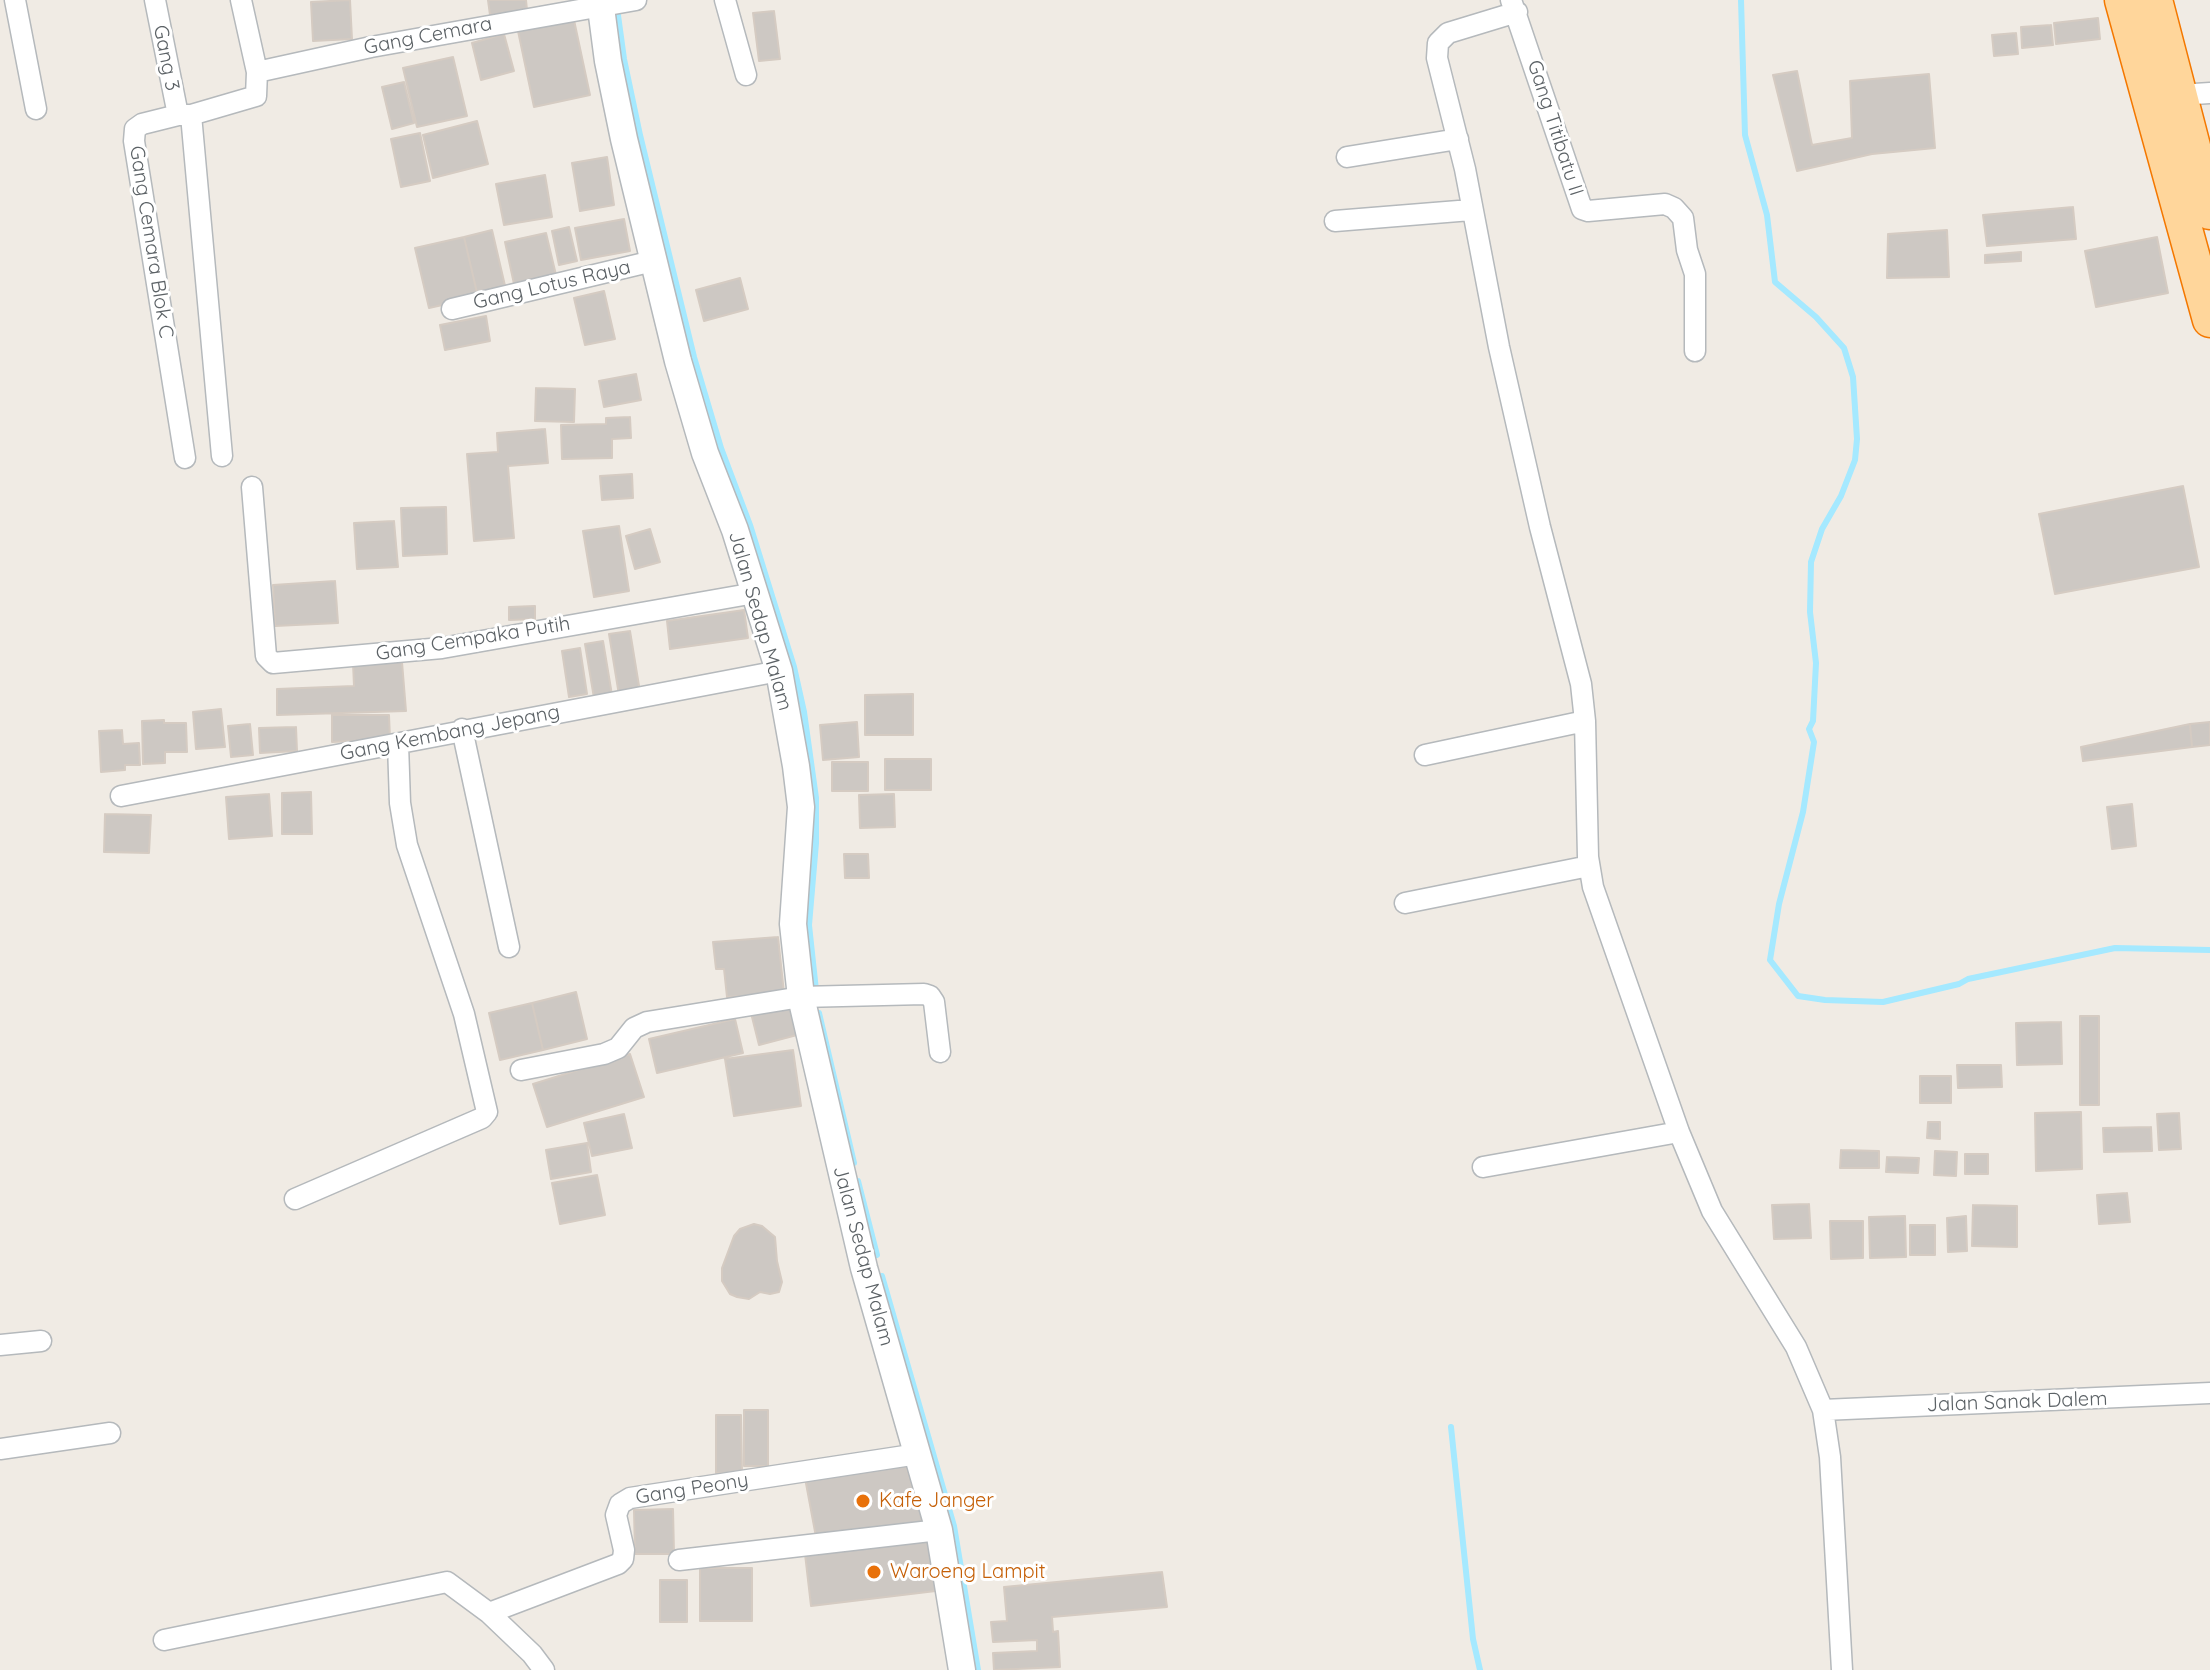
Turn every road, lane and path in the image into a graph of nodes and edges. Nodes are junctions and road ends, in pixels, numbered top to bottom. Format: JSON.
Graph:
{"nodes":[{"id":1,"x":15,"y":0,"type":"edge"},
{"id":2,"x":155,"y":0,"type":"edge"},
{"id":3,"x":241,"y":0,"type":"edge"},
{"id":4,"x":725,"y":0,"type":"edge"},
{"id":5,"x":2122,"y":0,"type":"edge"},
{"id":6,"x":2155,"y":0,"type":"edge"},
{"id":7,"x":615,"y":3,"type":"edge"},
{"id":8,"x":1514,"y":6,"type":"edge"},
{"id":9,"x":257,"y":72,"type":"junction"},
{"id":10,"x":746,"y":75,"type":"dead end"},
{"id":11,"x":2194,"y":94,"type":"edge"},
{"id":12,"x":36,"y":109,"type":"dead end"},
{"id":13,"x":185,"y":115,"type":"junction"},
{"id":14,"x":1458,"y":139,"type":"junction"},
{"id":15,"x":1347,"y":157,"type":"dead end"},
{"id":16,"x":1471,"y":210,"type":"junction"},
{"id":17,"x":2210,"y":212,"type":"edge"},
{"id":18,"x":1335,"y":221,"type":"dead end"},
{"id":19,"x":653,"y":261,"type":"junction"},
{"id":20,"x":452,"y":309,"type":"dead end"},
{"id":21,"x":2210,"y":320,"type":"edge"},
{"id":22,"x":1695,"y":351,"type":"dead end"},
{"id":23,"x":222,"y":456,"type":"dead end"},
{"id":24,"x":185,"y":458,"type":"dead end"},
{"id":25,"x":252,"y":487,"type":"dead end"},
{"id":26,"x":755,"y":593,"type":"junction"},
{"id":27,"x":779,"y":671,"type":"junction"},
{"id":28,"x":1585,"y":721,"type":"junction"},
{"id":29,"x":462,"y":729,"type":"junction"},
{"id":30,"x":398,"y":744,"type":"junction"},
{"id":31,"x":1425,"y":755,"type":"dead end"},
{"id":32,"x":121,"y":796,"type":"dead end"},
{"id":33,"x":1589,"y":866,"type":"junction"},
{"id":34,"x":1405,"y":903,"type":"dead end"},
{"id":35,"x":509,"y":947,"type":"dead end"},
{"id":36,"x":815,"y":997,"type":"junction"},
{"id":37,"x":940,"y":1052,"type":"dead end"},
{"id":38,"x":521,"y":1070,"type":"dead end"},
{"id":39,"x":1679,"y":1132,"type":"junction"},
{"id":40,"x":1483,"y":1167,"type":"dead end"},
{"id":41,"x":295,"y":1199,"type":"dead end"},
{"id":42,"x":41,"y":1341,"type":"dead end"},
{"id":43,"x":0,"y":1345,"type":"edge"},
{"id":44,"x":2210,"y":1393,"type":"edge"},
{"id":45,"x":1823,"y":1410,"type":"junction"},
{"id":46,"x":110,"y":1433,"type":"dead end"},
{"id":47,"x":0,"y":1449,"type":"edge"},
{"id":48,"x":918,"y":1454,"type":"junction"},
{"id":49,"x":939,"y":1530,"type":"junction"},
{"id":50,"x":679,"y":1560,"type":"dead end"},
{"id":51,"x":489,"y":1613,"type":"junction"},
{"id":52,"x":164,"y":1640,"type":"dead end"},
{"id":53,"x":544,"y":1670,"type":"edge"},
{"id":54,"x":962,"y":1670,"type":"edge"},
{"id":55,"x":1842,"y":1670,"type":"edge"}],
"edges":[{"from":1,"to":12,"type":"street"},
{"from":2,"to":13,"type":"street","name":"Gang 3"},
{"from":3,"to":9,"type":"street"},
{"from":4,"to":10,"type":"street"},
{"from":5,"to":21,"type":"highway"},
{"from":6,"to":11,"type":"highway"},
{"from":7,"to":9,"type":"street","name":"Gang Cemara"},
{"from":7,"to":19,"type":"street","name":"Jalan Sedap Malam"},
{"from":8,"to":14,"type":"street"},
{"from":8,"to":22,"type":"street","name":"Gang Titibatu II"},
{"from":9,"to":13,"type":"street","name":"Gang Cemara Blok C"},
{"from":11,"to":17,"type":"highway"},
{"from":13,"to":23,"type":"street","name":"Gang 3"},
{"from":13,"to":24,"type":"street","name":"Gang Cemara Blok C"},
{"from":14,"to":15,"type":"street"},
{"from":14,"to":16,"type":"street"},
{"from":16,"to":18,"type":"street"},
{"from":16,"to":28,"type":"street"},
{"from":19,"to":20,"type":"street","name":"Gang Lotus Raya"},
{"from":19,"to":26,"type":"street","name":"Jalan Sedap Malam"},
{"from":25,"to":26,"type":"street","name":"Gang Cempaka Putih"},
{"from":26,"to":27,"type":"street","name":"Jalan Sedap Malam"},
{"from":27,"to":29,"type":"street","name":"Gang Kembang Jepang"},
{"from":27,"to":36,"type":"street","name":"Jalan Sedap Malam"},
{"from":28,"to":31,"type":"street"},
{"from":28,"to":33,"type":"street"},
{"from":29,"to":30,"type":"street","name":"Gang Kembang Jepang"},
{"from":29,"to":35,"type":"street"},
{"from":30,"to":32,"type":"street","name":"Gang Kembang Jepang"},
{"from":30,"to":41,"type":"street"},
{"from":33,"to":34,"type":"street"},
{"from":33,"to":39,"type":"street"},
{"from":36,"to":37,"type":"street"},
{"from":36,"to":38,"type":"street"},
{"from":36,"to":48,"type":"street","name":"Jalan Sedap Malam"},
{"from":39,"to":40,"type":"street"},
{"from":39,"to":45,"type":"street"},
{"from":42,"to":43,"type":"street"},
{"from":44,"to":45,"type":"street","name":"Jalan Sanak Dalem"},
{"from":45,"to":55,"type":"street"},
{"from":46,"to":47,"type":"street"},
{"from":48,"to":49,"type":"street","name":"Jalan Sedap Malam"},
{"from":48,"to":51,"type":"street","name":"Gang Peony"},
{"from":49,"to":50,"type":"street"},
{"from":49,"to":54,"type":"street","name":"Jalan Sedap Malam"},
{"from":51,"to":52,"type":"street"},
{"from":51,"to":53,"type":"street"}]}
